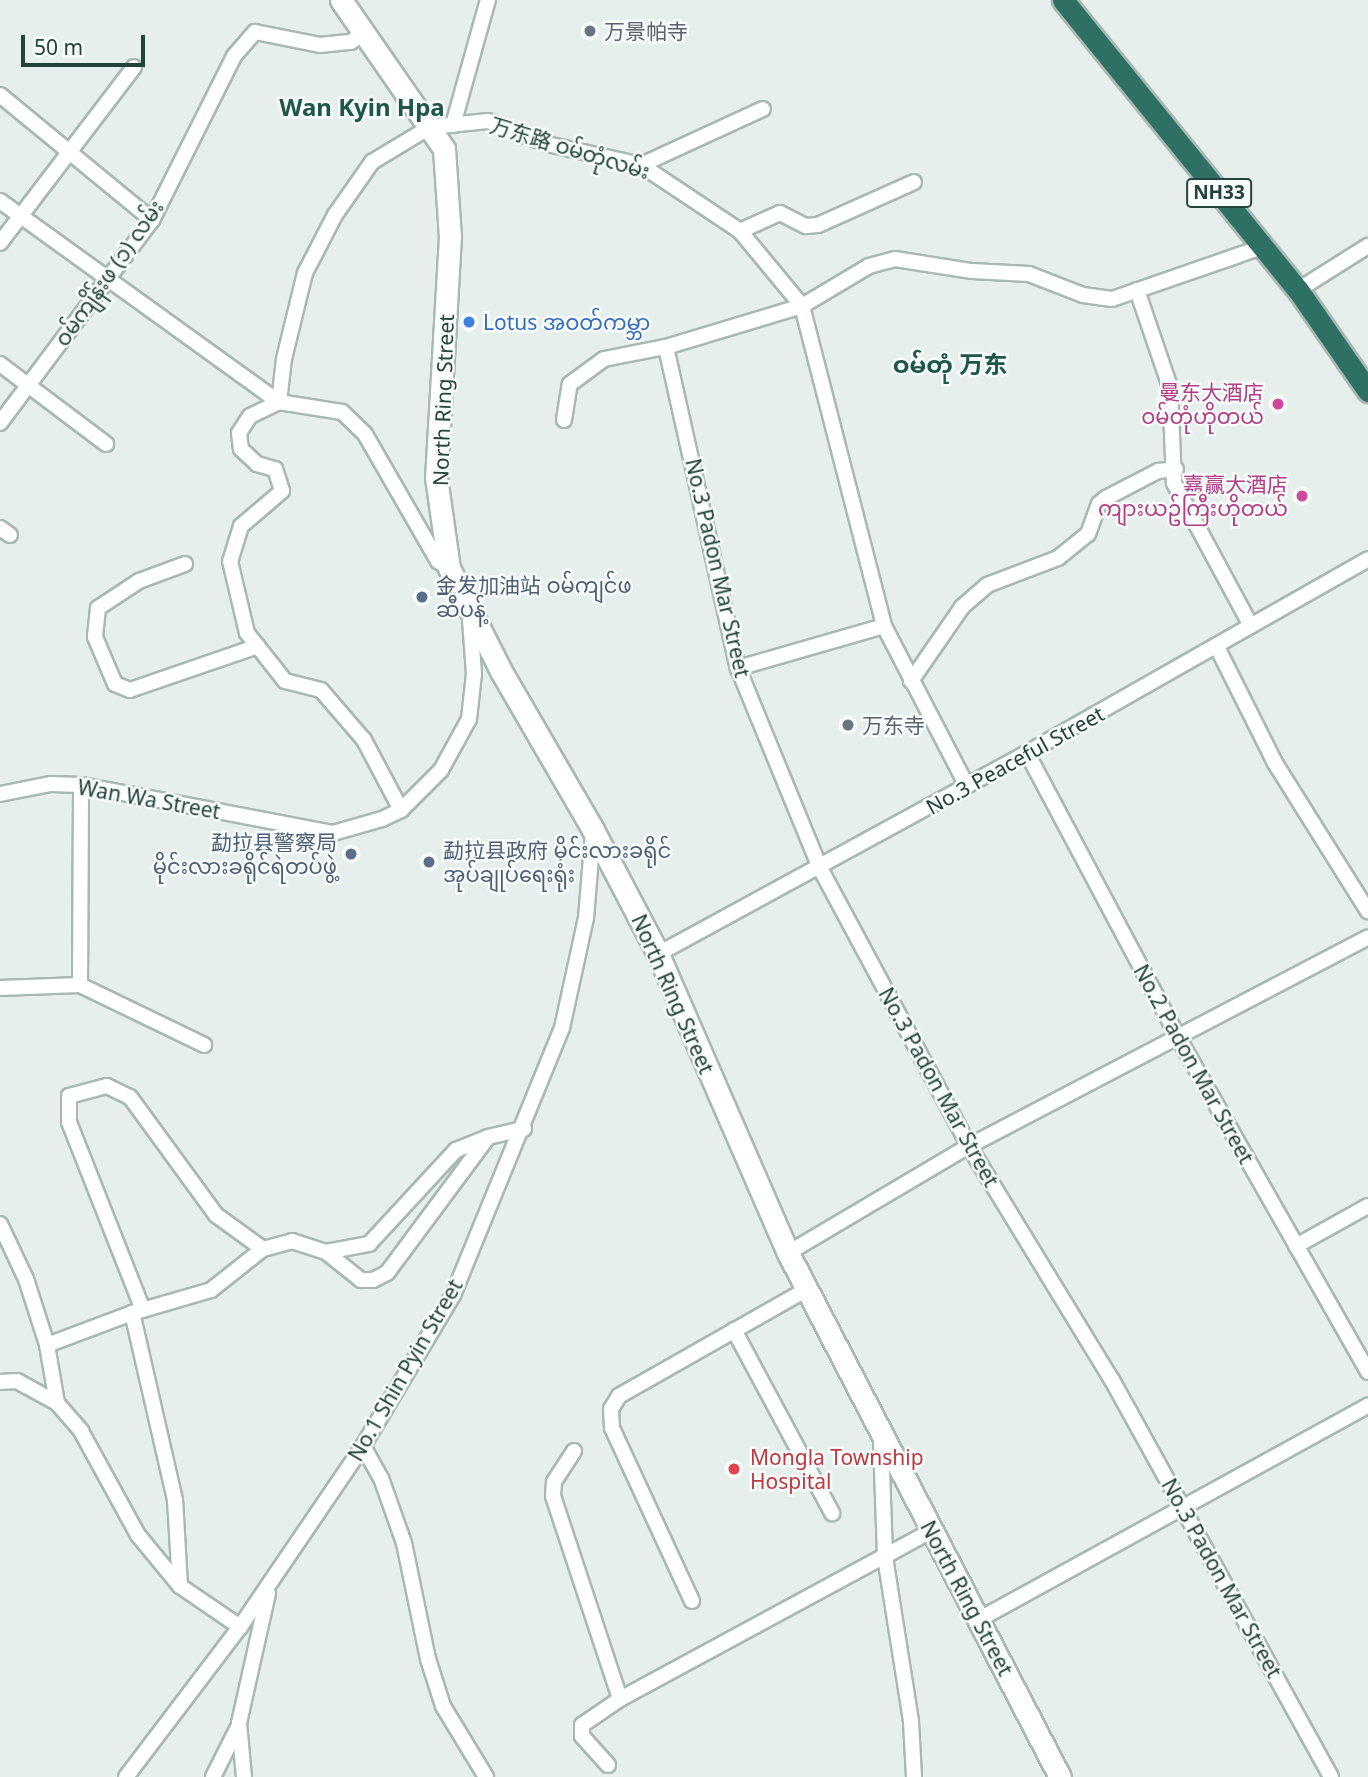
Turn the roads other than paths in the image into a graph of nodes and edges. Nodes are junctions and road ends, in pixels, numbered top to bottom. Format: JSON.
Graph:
{"nodes":[{"id":1,"x":341,"y":0,"type":"edge"},
{"id":2,"x":488,"y":0,"type":"edge"},
{"id":3,"x":1063,"y":0,"type":"edge"},
{"id":4,"x":363,"y":32,"type":"junction"},
{"id":5,"x":134,"y":67,"type":"dead end"},
{"id":6,"x":0,"y":95,"type":"edge"},
{"id":7,"x":763,"y":109,"type":"dead end"},
{"id":8,"x":453,"y":125,"type":"junction"},
{"id":9,"x":430,"y":127,"type":"junction"},
{"id":10,"x":68,"y":153,"type":"junction"},
{"id":11,"x":641,"y":165,"type":"junction"},
{"id":12,"x":914,"y":182,"type":"dead end"},
{"id":13,"x":0,"y":201,"type":"edge"},
{"id":14,"x":20,"y":216,"type":"junction"},
{"id":15,"x":152,"y":220,"type":"junction"},
{"id":16,"x":740,"y":231,"type":"junction"},
{"id":17,"x":0,"y":243,"type":"edge"},
{"id":18,"x":1368,"y":246,"type":"edge"},
{"id":19,"x":1262,"y":247,"type":"junction"},
{"id":20,"x":107,"y":280,"type":"junction"},
{"id":21,"x":1137,"y":290,"type":"junction"},
{"id":22,"x":1298,"y":290,"type":"junction"},
{"id":23,"x":802,"y":306,"type":"junction"},
{"id":24,"x":666,"y":347,"type":"junction"},
{"id":25,"x":0,"y":364,"type":"edge"},
{"id":26,"x":28,"y":385,"type":"junction"},
{"id":27,"x":1368,"y":391,"type":"edge"},
{"id":28,"x":279,"y":402,"type":"junction"},
{"id":29,"x":564,"y":419,"type":"dead end"},
{"id":30,"x":0,"y":423,"type":"edge"},
{"id":31,"x":106,"y":444,"type":"dead end"},
{"id":32,"x":1176,"y":470,"type":"junction"},
{"id":33,"x":1368,"y":559,"type":"edge"},
{"id":34,"x":186,"y":564,"type":"dead end"},
{"id":35,"x":449,"y":568,"type":"junction"},
{"id":36,"x":469,"y":607,"type":"junction"},
{"id":37,"x":884,"y":626,"type":"junction"},
{"id":38,"x":1251,"y":626,"type":"junction"},
{"id":39,"x":258,"y":646,"type":"junction"},
{"id":40,"x":1217,"y":647,"type":"junction"},
{"id":41,"x":738,"y":668,"type":"junction"},
{"id":42,"x":911,"y":681,"type":"junction"},
{"id":43,"x":1027,"y":753,"type":"junction"},
{"id":44,"x":81,"y":785,"type":"junction"},
{"id":45,"x":967,"y":786,"type":"junction"},
{"id":46,"x":0,"y":794,"type":"edge"},
{"id":47,"x":401,"y":810,"type":"junction"},
{"id":48,"x":593,"y":830,"type":"junction"},
{"id":49,"x":820,"y":869,"type":"junction"},
{"id":50,"x":1368,"y":911,"type":"edge"},
{"id":51,"x":1368,"y":937,"type":"edge"},
{"id":52,"x":658,"y":954,"type":"junction"},
{"id":53,"x":80,"y":985,"type":"junction"},
{"id":54,"x":0,"y":988,"type":"edge"},
{"id":55,"x":1179,"y":1039,"type":"junction"},
{"id":56,"x":204,"y":1045,"type":"dead end"},
{"id":57,"x":524,"y":1129,"type":"junction"},
{"id":58,"x":488,"y":1137,"type":"junction"},
{"id":59,"x":970,"y":1146,"type":"junction"},
{"id":60,"x":1368,"y":1206,"type":"edge"},
{"id":61,"x":0,"y":1224,"type":"edge"},
{"id":62,"x":1296,"y":1246,"type":"junction"},
{"id":63,"x":263,"y":1249,"type":"junction"},
{"id":64,"x":326,"y":1252,"type":"junction"},
{"id":65,"x":788,"y":1252,"type":"junction"},
{"id":66,"x":807,"y":1289,"type":"junction"},
{"id":67,"x":137,"y":1311,"type":"junction"},
{"id":68,"x":734,"y":1330,"type":"junction"},
{"id":69,"x":47,"y":1345,"type":"junction"},
{"id":70,"x":1368,"y":1372,"type":"edge"},
{"id":71,"x":0,"y":1381,"type":"edge"},
{"id":72,"x":57,"y":1403,"type":"junction"},
{"id":73,"x":1368,"y":1406,"type":"edge"},
{"id":74,"x":881,"y":1432,"type":"junction"},
{"id":75,"x":363,"y":1446,"type":"junction"},
{"id":76,"x":573,"y":1451,"type":"dead end"},
{"id":77,"x":1184,"y":1507,"type":"junction"},
{"id":78,"x":832,"y":1513,"type":"dead end"},
{"id":79,"x":932,"y":1531,"type":"junction"},
{"id":80,"x":885,"y":1556,"type":"junction"},
{"id":81,"x":271,"y":1581,"type":"junction"},
{"id":82,"x":180,"y":1586,"type":"junction"},
{"id":83,"x":692,"y":1601,"type":"dead end"},
{"id":84,"x":978,"y":1620,"type":"junction"},
{"id":85,"x":240,"y":1627,"type":"junction"},
{"id":86,"x":620,"y":1699,"type":"junction"},
{"id":87,"x":239,"y":1723,"type":"junction"},
{"id":88,"x":608,"y":1765,"type":"dead end"},
{"id":89,"x":126,"y":1777,"type":"edge"},
{"id":90,"x":213,"y":1777,"type":"edge"},
{"id":91,"x":244,"y":1777,"type":"edge"},
{"id":92,"x":485,"y":1777,"type":"edge"},
{"id":93,"x":914,"y":1777,"type":"edge"},
{"id":94,"x":1060,"y":1777,"type":"edge"},
{"id":95,"x":1331,"y":1777,"type":"edge"}],
"edges":[{"from":1,"to":4,"type":"street","name":"North Ring Street"},
{"from":2,"to":8,"type":"street"},
{"from":3,"to":19,"type":"highway","number":"NH33"},
{"from":4,"to":9,"type":"street","name":"North Ring Street"},
{"from":4,"to":15,"type":"street","name":"ဝမ်ကျိန်းဖ (၁) လမ်း"},
{"from":5,"to":10,"type":"street"},
{"from":6,"to":10,"type":"street"},
{"from":7,"to":11,"type":"street"},
{"from":8,"to":9,"type":"street","name":"万东路 ဝမ်တုံလမ်း"},
{"from":8,"to":11,"type":"street","name":"万东路 ဝမ်တုံလမ်း"},
{"from":9,"to":28,"type":"street"},
{"from":9,"to":35,"type":"street","name":"North Ring Street"},
{"from":10,"to":14,"type":"street"},
{"from":10,"to":15,"type":"street"},
{"from":11,"to":16,"type":"street","name":"万东路 ဝမ်တုံလမ်း"},
{"from":12,"to":16,"type":"street"},
{"from":13,"to":14,"type":"street"},
{"from":14,"to":17,"type":"street"},
{"from":14,"to":20,"type":"street"},
{"from":15,"to":20,"type":"street","name":"ဝမ်ကျိန်းဖ (၁) လမ်း"},
{"from":16,"to":23,"type":"street","name":"万东路 ဝမ်တုံလမ်း"},
{"from":18,"to":22,"type":"street"},
{"from":19,"to":21,"type":"street"},
{"from":19,"to":22,"type":"highway","number":"NH33"},
{"from":20,"to":26,"type":"street","name":"ဝမ်ကျိန်းဖ (၁) လမ်း"},
{"from":20,"to":28,"type":"street"},
{"from":21,"to":23,"type":"street"},
{"from":21,"to":32,"type":"street"},
{"from":22,"to":27,"type":"highway","number":"NH33"},
{"from":23,"to":24,"type":"street"},
{"from":23,"to":37,"type":"street"},
{"from":24,"to":29,"type":"street"},
{"from":24,"to":41,"type":"street","name":"No.3 Padon Mar Street"},
{"from":25,"to":26,"type":"street"},
{"from":26,"to":30,"type":"street","name":"ဝမ်ကျိန်းဖ (၁) လမ်း"},
{"from":26,"to":31,"type":"street"},
{"from":28,"to":35,"type":"street"},
{"from":28,"to":39,"type":"street"},
{"from":32,"to":38,"type":"street"},
{"from":32,"to":42,"type":"street"},
{"from":33,"to":38,"type":"street","name":"No.3 Peaceful Street"},
{"from":34,"to":39,"type":"street"},
{"from":35,"to":36,"type":"street","name":"North Ring Street"},
{"from":36,"to":47,"type":"street","name":"Wan Wa Street"},
{"from":36,"to":48,"type":"street","name":"North Ring Street"},
{"from":37,"to":41,"type":"street"},
{"from":37,"to":42,"type":"street"},
{"from":38,"to":40,"type":"street","name":"No.3 Peaceful Street"},
{"from":39,"to":47,"type":"street"},
{"from":40,"to":43,"type":"street","name":"No.3 Peaceful Street"},
{"from":40,"to":50,"type":"street"},
{"from":41,"to":49,"type":"street","name":"No.3 Padon Mar Street"},
{"from":42,"to":45,"type":"street"},
{"from":43,"to":45,"type":"street","name":"No.3 Peaceful Street"},
{"from":43,"to":55,"type":"street","name":"No.2 Padon Mar Street"},
{"from":44,"to":46,"type":"street","name":"Wan Wa Street"},
{"from":44,"to":47,"type":"street","name":"Wan Wa Street"},
{"from":44,"to":53,"type":"street"},
{"from":45,"to":49,"type":"street","name":"No.3 Peaceful Street"},
{"from":48,"to":52,"type":"street","name":"North Ring Street"},
{"from":48,"to":57,"type":"street","name":"No.1 Shin Pyin Street"},
{"from":49,"to":52,"type":"street","name":"No.3 Peaceful Street"},
{"from":49,"to":59,"type":"street","name":"No.3 Padon Mar Street"},
{"from":51,"to":55,"type":"street"},
{"from":52,"to":65,"type":"street","name":"North Ring Street"},
{"from":53,"to":54,"type":"street"},
{"from":53,"to":56,"type":"street"},
{"from":55,"to":59,"type":"street"},
{"from":55,"to":62,"type":"street","name":"No.2 Padon Mar Street"},
{"from":57,"to":58,"type":"street"},
{"from":57,"to":75,"type":"street","name":"No.1 Shin Pyin Street"},
{"from":58,"to":64,"type":"street"},
{"from":58,"to":64,"type":"street"},
{"from":59,"to":65,"type":"street"},
{"from":59,"to":77,"type":"street","name":"No.3 Padon Mar Street"},
{"from":60,"to":62,"type":"street"},
{"from":61,"to":69,"type":"street"},
{"from":62,"to":70,"type":"street","name":"No.2 Padon Mar Street"},
{"from":63,"to":64,"type":"street"},
{"from":63,"to":67,"type":"street"},
{"from":63,"to":67,"type":"street"},
{"from":65,"to":66,"type":"street","name":"North Ring Street"},
{"from":66,"to":68,"type":"street"},
{"from":66,"to":74,"type":"street","name":"North Ring Street"},
{"from":67,"to":69,"type":"street"},
{"from":67,"to":82,"type":"street"},
{"from":68,"to":78,"type":"street"},
{"from":68,"to":83,"type":"street"},
{"from":69,"to":72,"type":"street"},
{"from":71,"to":72,"type":"street"},
{"from":72,"to":82,"type":"street"},
{"from":73,"to":77,"type":"street"},
{"from":74,"to":79,"type":"street","name":"North Ring Street"},
{"from":74,"to":80,"type":"street"},
{"from":75,"to":81,"type":"street","name":"No.1 Shin Pyin Street"},
{"from":75,"to":92,"type":"street"},
{"from":76,"to":86,"type":"street"},
{"from":77,"to":84,"type":"street"},
{"from":77,"to":95,"type":"street","name":"No.3 Padon Mar Street"},
{"from":79,"to":80,"type":"street"},
{"from":79,"to":84,"type":"street","name":"North Ring Street"},
{"from":80,"to":86,"type":"street"},
{"from":80,"to":93,"type":"street"},
{"from":81,"to":85,"type":"street","name":"No.1 Shin Pyin Street"},
{"from":81,"to":87,"type":"street"},
{"from":82,"to":85,"type":"street"},
{"from":84,"to":94,"type":"street","name":"North Ring Street"},
{"from":85,"to":89,"type":"street","name":"No.1 Shin Pyin Street"},
{"from":86,"to":88,"type":"street"},
{"from":87,"to":90,"type":"street"},
{"from":87,"to":91,"type":"street"}]}
